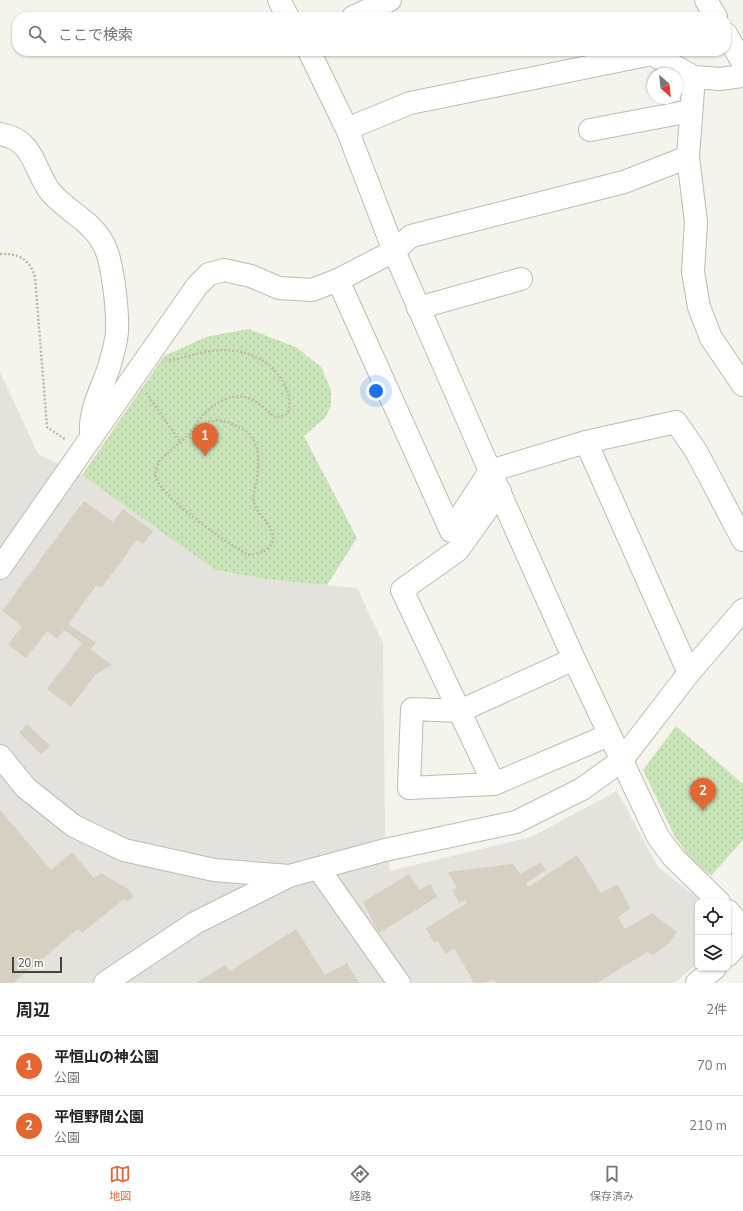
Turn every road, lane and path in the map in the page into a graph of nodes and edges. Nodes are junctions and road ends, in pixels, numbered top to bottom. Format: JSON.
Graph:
{"nodes":[{"id":1,"x":279,"y":0,"type":"edge"},
{"id":2,"x":390,"y":0,"type":"edge"},
{"id":3,"x":706,"y":0,"type":"edge"},
{"id":4,"x":285,"y":12,"type":"edge"},
{"id":5,"x":364,"y":12,"type":"edge"},
{"id":6,"x":713,"y":12,"type":"edge"},
{"id":7,"x":731,"y":42,"type":"edge"},
{"id":8,"x":311,"y":56,"type":"edge"},
{"id":9,"x":642,"y":56,"type":"edge"},
{"id":10,"x":656,"y":56,"type":"edge"},
{"id":11,"x":743,"y":62,"type":"edge"},
{"id":12,"x":743,"y":76,"type":"edge"},
{"id":13,"x":694,"y":77,"type":"junction"},
{"id":14,"x":692,"y":111,"type":"junction"},
{"id":15,"x":347,"y":129,"type":"junction"},
{"id":16,"x":590,"y":130,"type":"dead end"},
{"id":17,"x":0,"y":134,"type":"edge"},
{"id":18,"x":688,"y":157,"type":"junction"},
{"id":19,"x":394,"y":251,"type":"junction"},
{"id":20,"x":0,"y":254,"type":"edge"},
{"id":21,"x":521,"y":279,"type":"dead end"},
{"id":22,"x":338,"y":280,"type":"junction"},
{"id":23,"x":418,"y":308,"type":"junction"},
{"id":24,"x":139,"y":369,"type":"junction"},
{"id":25,"x":743,"y":385,"type":"edge"},
{"id":26,"x":193,"y":431,"type":"junction"},
{"id":27,"x":586,"y":442,"type":"junction"},
{"id":28,"x":181,"y":443,"type":"junction"},
{"id":29,"x":86,"y":444,"type":"junction"},
{"id":30,"x":490,"y":471,"type":"junction"},
{"id":31,"x":500,"y":491,"type":"junction"},
{"id":32,"x":743,"y":540,"type":"edge"},
{"id":33,"x":0,"y":568,"type":"edge"},
{"id":34,"x":743,"y":610,"type":"edge"},
{"id":35,"x":574,"y":659,"type":"junction"},
{"id":36,"x":689,"y":673,"type":"junction"},
{"id":37,"x":460,"y":712,"type":"junction"},
{"id":38,"x":609,"y":735,"type":"junction"},
{"id":39,"x":0,"y":756,"type":"edge"},
{"id":40,"x":622,"y":761,"type":"junction"},
{"id":41,"x":494,"y":784,"type":"junction"},
{"id":42,"x":318,"y":868,"type":"junction"},
{"id":43,"x":289,"y":876,"type":"junction"},
{"id":44,"x":717,"y":899,"type":"edge"},
{"id":45,"x":731,"y":915,"type":"edge"},
{"id":46,"x":743,"y":929,"type":"edge"},
{"id":47,"x":743,"y":938,"type":"edge"},
{"id":48,"x":731,"y":952,"type":"edge"},
{"id":49,"x":711,"y":971,"type":"edge"},
{"id":50,"x":105,"y":983,"type":"edge"},
{"id":51,"x":399,"y":983,"type":"edge"},
{"id":52,"x":697,"y":983,"type":"edge"}],
"edges":[{"from":1,"to":4,"type":"street"},
{"from":2,"to":5,"type":"street"},
{"from":3,"to":6,"type":"street"},
{"from":7,"to":11,"type":"street"},
{"from":8,"to":15,"type":"street"},
{"from":9,"to":15,"type":"street"},
{"from":10,"to":13,"type":"street"},
{"from":12,"to":13,"type":"street"},
{"from":13,"to":14,"type":"street"},
{"from":14,"to":16,"type":"street"},
{"from":14,"to":18,"type":"street"},
{"from":15,"to":19,"type":"street"},
{"from":17,"to":29,"type":"street"},
{"from":18,"to":19,"type":"street"},
{"from":18,"to":25,"type":"street"},
{"from":19,"to":22,"type":"street"},
{"from":19,"to":23,"type":"street"},
{"from":20,"to":29,"type":"path"},
{"from":21,"to":23,"type":"street"},
{"from":22,"to":24,"type":"street"},
{"from":22,"to":30,"type":"street"},
{"from":23,"to":30,"type":"street"},
{"from":24,"to":26,"type":"path"},
{"from":24,"to":28,"type":"path"},
{"from":24,"to":29,"type":"street"},
{"from":26,"to":28,"type":"path"},
{"from":26,"to":28,"type":"path"},
{"from":27,"to":30,"type":"street"},
{"from":27,"to":32,"type":"street"},
{"from":27,"to":36,"type":"street"},
{"from":29,"to":33,"type":"street"},
{"from":30,"to":31,"type":"street"},
{"from":31,"to":35,"type":"street"},
{"from":31,"to":37,"type":"street"},
{"from":34,"to":36,"type":"street"},
{"from":35,"to":37,"type":"street"},
{"from":35,"to":38,"type":"street"},
{"from":36,"to":40,"type":"street"},
{"from":37,"to":41,"type":"street"},
{"from":37,"to":41,"type":"street"},
{"from":38,"to":40,"type":"street"},
{"from":38,"to":41,"type":"street"},
{"from":39,"to":43,"type":"street"},
{"from":40,"to":42,"type":"street"},
{"from":40,"to":44,"type":"street"},
{"from":42,"to":43,"type":"street"},
{"from":42,"to":51,"type":"street"},
{"from":43,"to":50,"type":"street"},
{"from":45,"to":46,"type":"street"},
{"from":47,"to":48,"type":"street"},
{"from":49,"to":52,"type":"street"}]}
